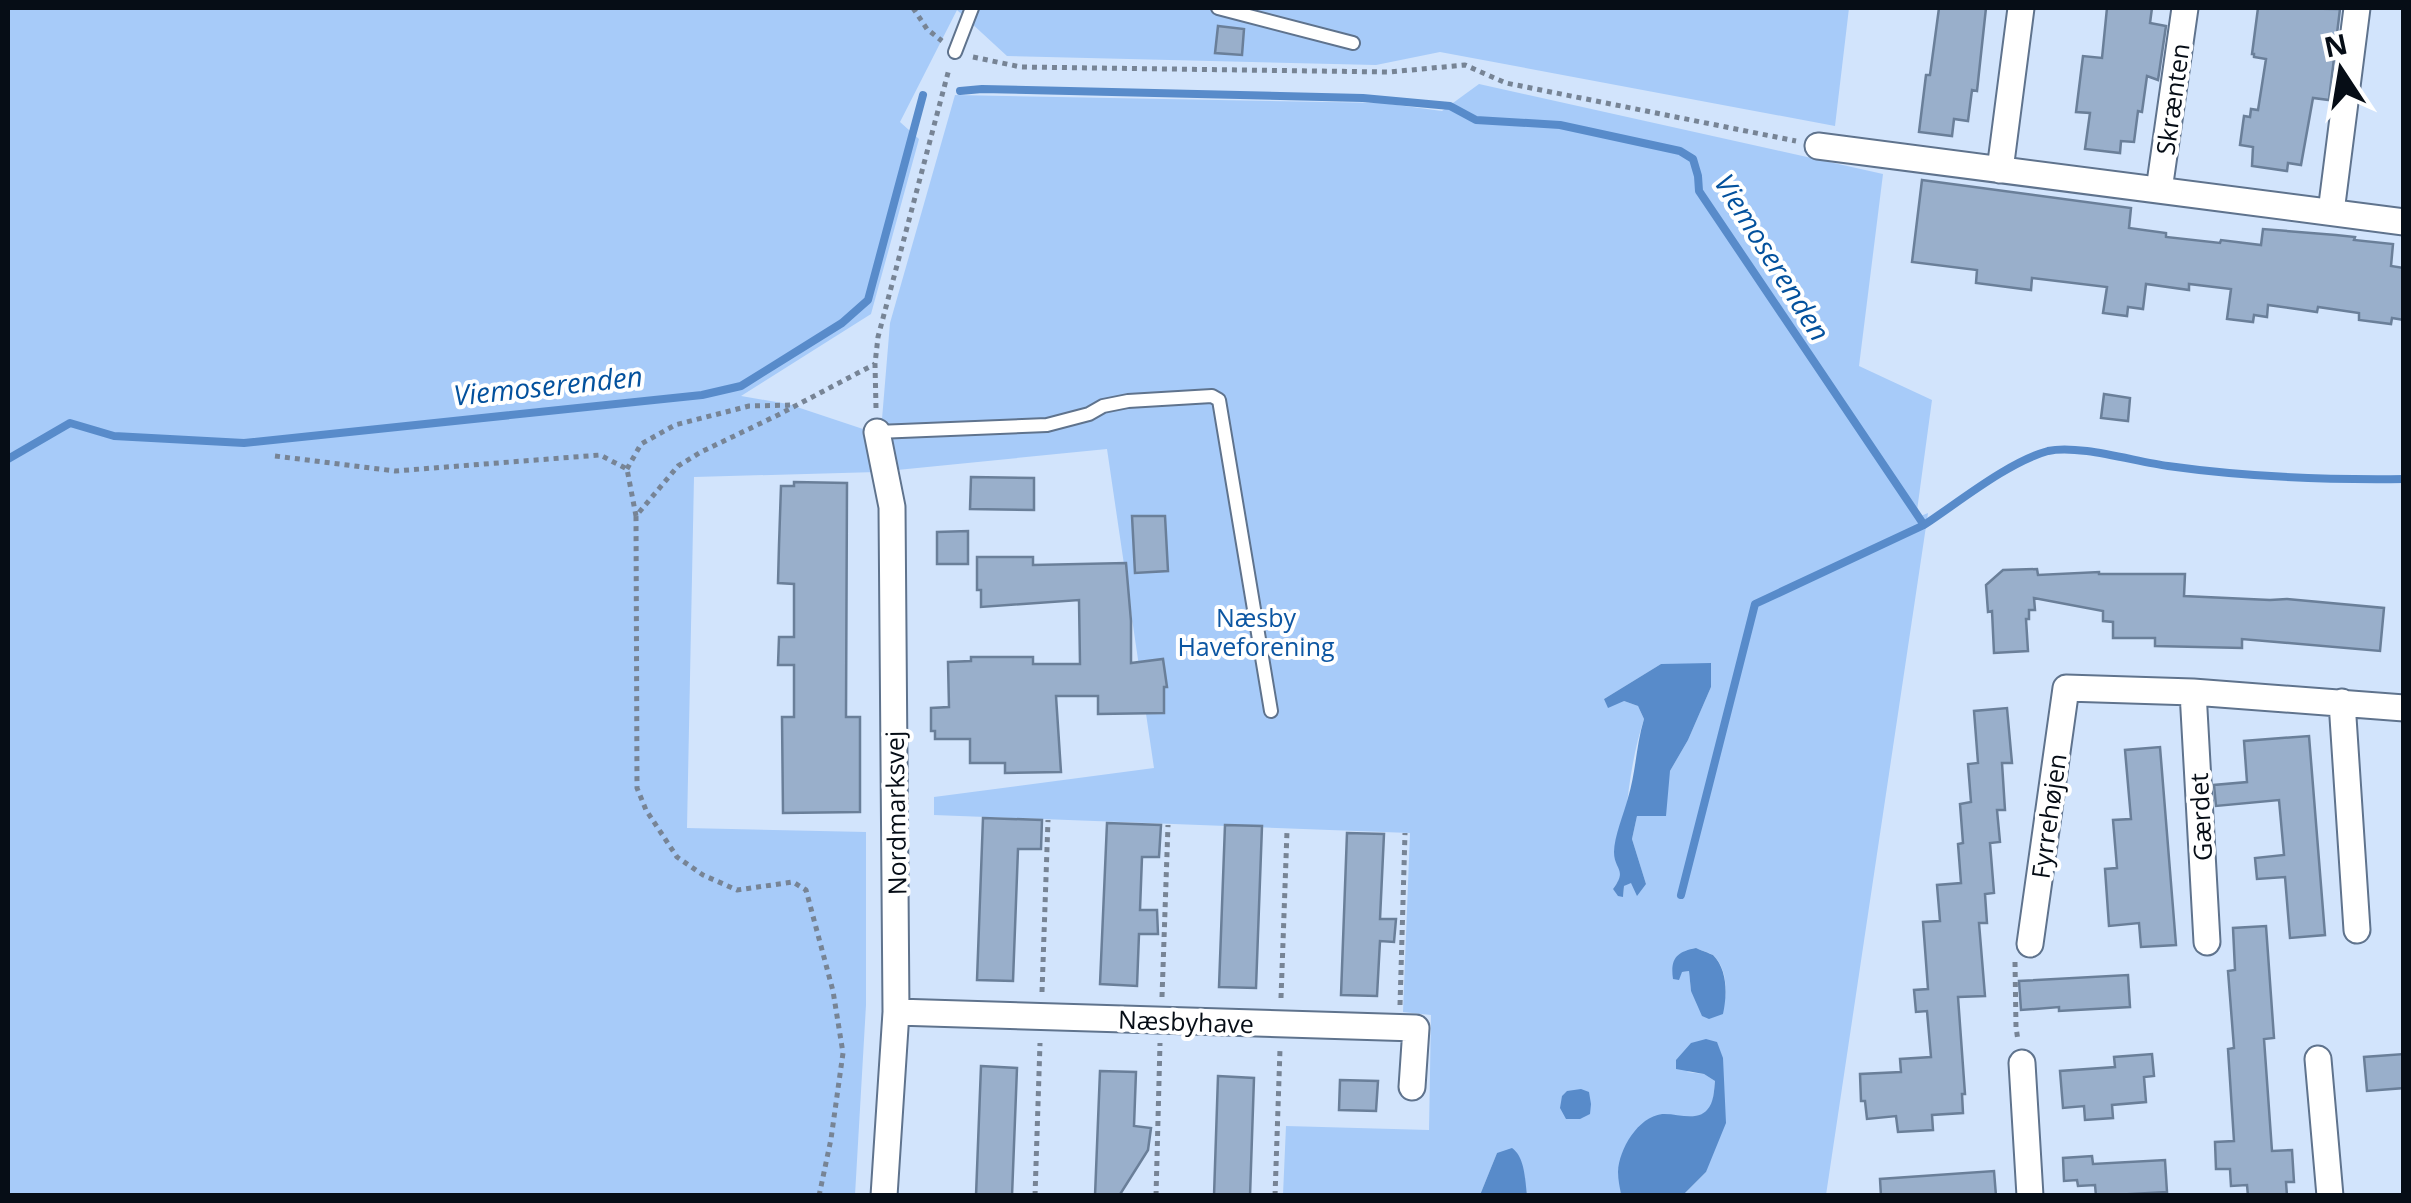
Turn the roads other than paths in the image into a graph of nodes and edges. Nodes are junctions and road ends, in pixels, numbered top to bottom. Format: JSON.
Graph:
{"nodes":[{"id":1,"x":972,"y":8,"type":"edge"},
{"id":2,"x":1218,"y":8,"type":"edge"},
{"id":3,"x":2022,"y":8,"type":"edge"},
{"id":4,"x":2185,"y":8,"type":"edge"},
{"id":5,"x":2357,"y":8,"type":"edge"},
{"id":6,"x":1353,"y":44,"type":"dead end"},
{"id":7,"x":956,"y":52,"type":"road end"},
{"id":8,"x":1818,"y":146,"type":"road end"},
{"id":9,"x":2000,"y":170,"type":"junction"},
{"id":10,"x":2159,"y":190,"type":"junction"},
{"id":11,"x":2331,"y":212,"type":"junction"},
{"id":12,"x":2404,"y":222,"type":"edge"},
{"id":13,"x":878,"y":432,"type":"joint"},
{"id":14,"x":2193,"y":692,"type":"junction"},
{"id":15,"x":2342,"y":702,"type":"junction"},
{"id":16,"x":2404,"y":708,"type":"edge"},
{"id":17,"x":1272,"y":711,"type":"dead end"},
{"id":18,"x":2356,"y":930,"type":"dead end"},
{"id":19,"x":2207,"y":942,"type":"dead end"},
{"id":20,"x":2030,"y":944,"type":"road end"},
{"id":21,"x":896,"y":1012,"type":"junction"},
{"id":22,"x":2318,"y":1059,"type":"dead end"},
{"id":23,"x":2022,"y":1064,"type":"road end"},
{"id":24,"x":1412,"y":1087,"type":"dead end"},
{"id":25,"x":884,"y":1196,"type":"edge"},
{"id":26,"x":2030,"y":1196,"type":"edge"},
{"id":27,"x":2330,"y":1196,"type":"edge"}],
"edges":[{"from":1,"to":7,"type":"lane"},
{"from":2,"to":6,"type":"lane"},
{"from":3,"to":9,"type":"street"},
{"from":4,"to":10,"type":"street","name":"Skrænten"},
{"from":5,"to":11,"type":"street"},
{"from":8,"to":9,"type":"street","name":"Skrænten"},
{"from":9,"to":10,"type":"street","name":"Skrænten"},
{"from":10,"to":11,"type":"street","name":"Skrænten"},
{"from":11,"to":12,"type":"street","name":"Skrænten"},
{"from":13,"to":17,"type":"lane"},
{"from":13,"to":21,"type":"street","name":"Nordmarksvej"},
{"from":14,"to":15,"type":"street"},
{"from":14,"to":19,"type":"street","name":"Gærdet"},
{"from":14,"to":20,"type":"street","name":"Fyrrehøjen"},
{"from":15,"to":16,"type":"street"},
{"from":15,"to":18,"type":"street"},
{"from":21,"to":24,"type":"street","name":"Næsbyhave"},
{"from":21,"to":25,"type":"street","name":"Nordmarksvej"},
{"from":22,"to":27,"type":"street"},
{"from":23,"to":26,"type":"street"}]}
